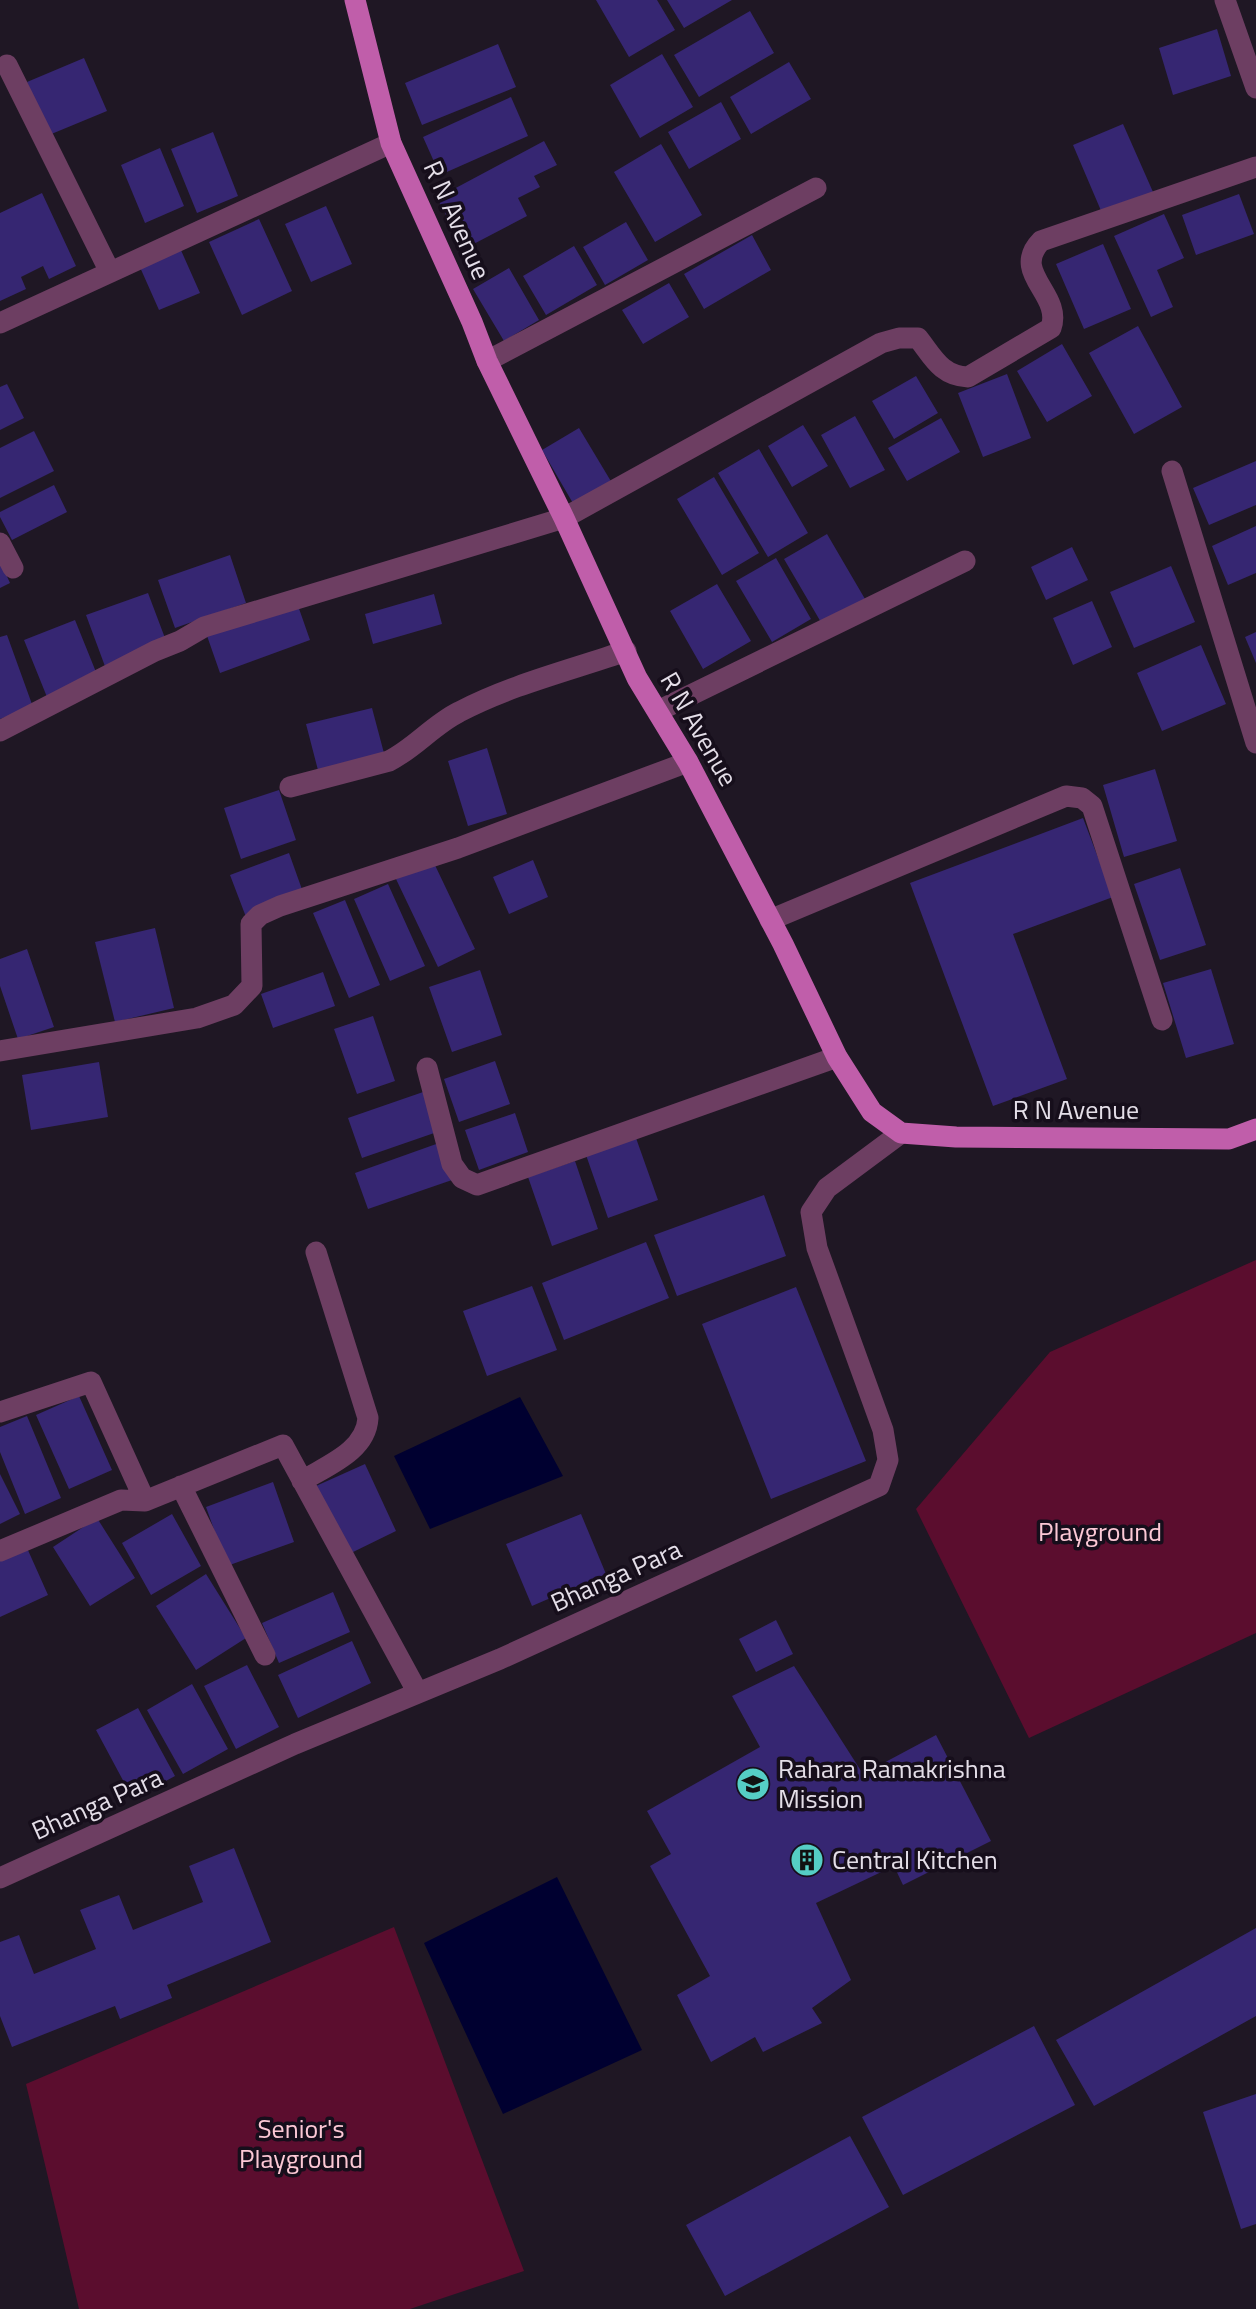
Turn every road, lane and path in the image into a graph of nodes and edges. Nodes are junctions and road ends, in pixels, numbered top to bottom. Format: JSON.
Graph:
{"nodes":[{"id":1,"x":355,"y":0,"type":"edge"},
{"id":2,"x":1225,"y":0,"type":"edge"},
{"id":3,"x":7,"y":65,"type":"dead end"},
{"id":4,"x":1256,"y":88,"type":"edge"},
{"id":5,"x":391,"y":143,"type":"junction"},
{"id":6,"x":1256,"y":167,"type":"edge"},
{"id":7,"x":816,"y":188,"type":"dead end"},
{"id":8,"x":110,"y":272,"type":"junction"},
{"id":9,"x":0,"y":323,"type":"edge"},
{"id":10,"x":487,"y":361,"type":"junction"},
{"id":11,"x":1172,"y":471,"type":"dead end"},
{"id":12,"x":564,"y":518,"type":"junction"},
{"id":13,"x":0,"y":543,"type":"edge"},
{"id":14,"x":965,"y":561,"type":"dead end"},
{"id":15,"x":13,"y":568,"type":"dead end"},
{"id":16,"x":626,"y":651,"type":"junction"},
{"id":17,"x":658,"y":711,"type":"junction"},
{"id":18,"x":0,"y":731,"type":"edge"},
{"id":19,"x":1256,"y":743,"type":"edge"},
{"id":20,"x":688,"y":762,"type":"junction"},
{"id":21,"x":290,"y":787,"type":"dead end"},
{"id":22,"x":770,"y":920,"type":"junction"},
{"id":23,"x":1162,"y":1020,"type":"dead end"},
{"id":24,"x":0,"y":1051,"type":"edge"},
{"id":25,"x":837,"y":1057,"type":"junction"},
{"id":26,"x":427,"y":1068,"type":"dead end"},
{"id":27,"x":1256,"y":1129,"type":"edge"},
{"id":28,"x":901,"y":1133,"type":"junction"},
{"id":29,"x":316,"y":1252,"type":"dead end"},
{"id":30,"x":0,"y":1412,"type":"edge"},
{"id":31,"x":302,"y":1481,"type":"junction"},
{"id":32,"x":181,"y":1486,"type":"junction"},
{"id":33,"x":145,"y":1501,"type":"junction"},
{"id":34,"x":0,"y":1551,"type":"edge"},
{"id":35,"x":265,"y":1655,"type":"dead end"},
{"id":36,"x":418,"y":1693,"type":"junction"},
{"id":37,"x":0,"y":1878,"type":"edge"}],
"edges":[{"from":1,"to":5,"type":"main road","name":"R N Avenue"},
{"from":2,"to":4,"type":"street"},
{"from":3,"to":8,"type":"street"},
{"from":5,"to":8,"type":"street"},
{"from":5,"to":10,"type":"main road","name":"R N Avenue"},
{"from":6,"to":12,"type":"street"},
{"from":7,"to":10,"type":"street"},
{"from":8,"to":9,"type":"street"},
{"from":10,"to":12,"type":"main road","name":"R N Avenue"},
{"from":11,"to":19,"type":"street"},
{"from":12,"to":16,"type":"main road","name":"R N Avenue"},
{"from":12,"to":18,"type":"street"},
{"from":13,"to":15,"type":"street"},
{"from":14,"to":17,"type":"street"},
{"from":16,"to":17,"type":"main road","name":"R N Avenue"},
{"from":16,"to":21,"type":"street"},
{"from":17,"to":20,"type":"main road","name":"R N Avenue"},
{"from":20,"to":22,"type":"main road","name":"R N Avenue"},
{"from":20,"to":24,"type":"street"},
{"from":22,"to":23,"type":"street"},
{"from":22,"to":25,"type":"main road","name":"R N Avenue"},
{"from":25,"to":26,"type":"street"},
{"from":25,"to":28,"type":"main road","name":"R N Avenue"},
{"from":27,"to":28,"type":"main road","name":"R N Avenue"},
{"from":28,"to":36,"type":"street","name":"Bhanga Para"},
{"from":29,"to":31,"type":"street"},
{"from":30,"to":33,"type":"street"},
{"from":31,"to":32,"type":"street"},
{"from":31,"to":36,"type":"street"},
{"from":32,"to":33,"type":"street"},
{"from":32,"to":35,"type":"street"},
{"from":33,"to":34,"type":"street"},
{"from":36,"to":37,"type":"street","name":"Bhanga Para"}]}
